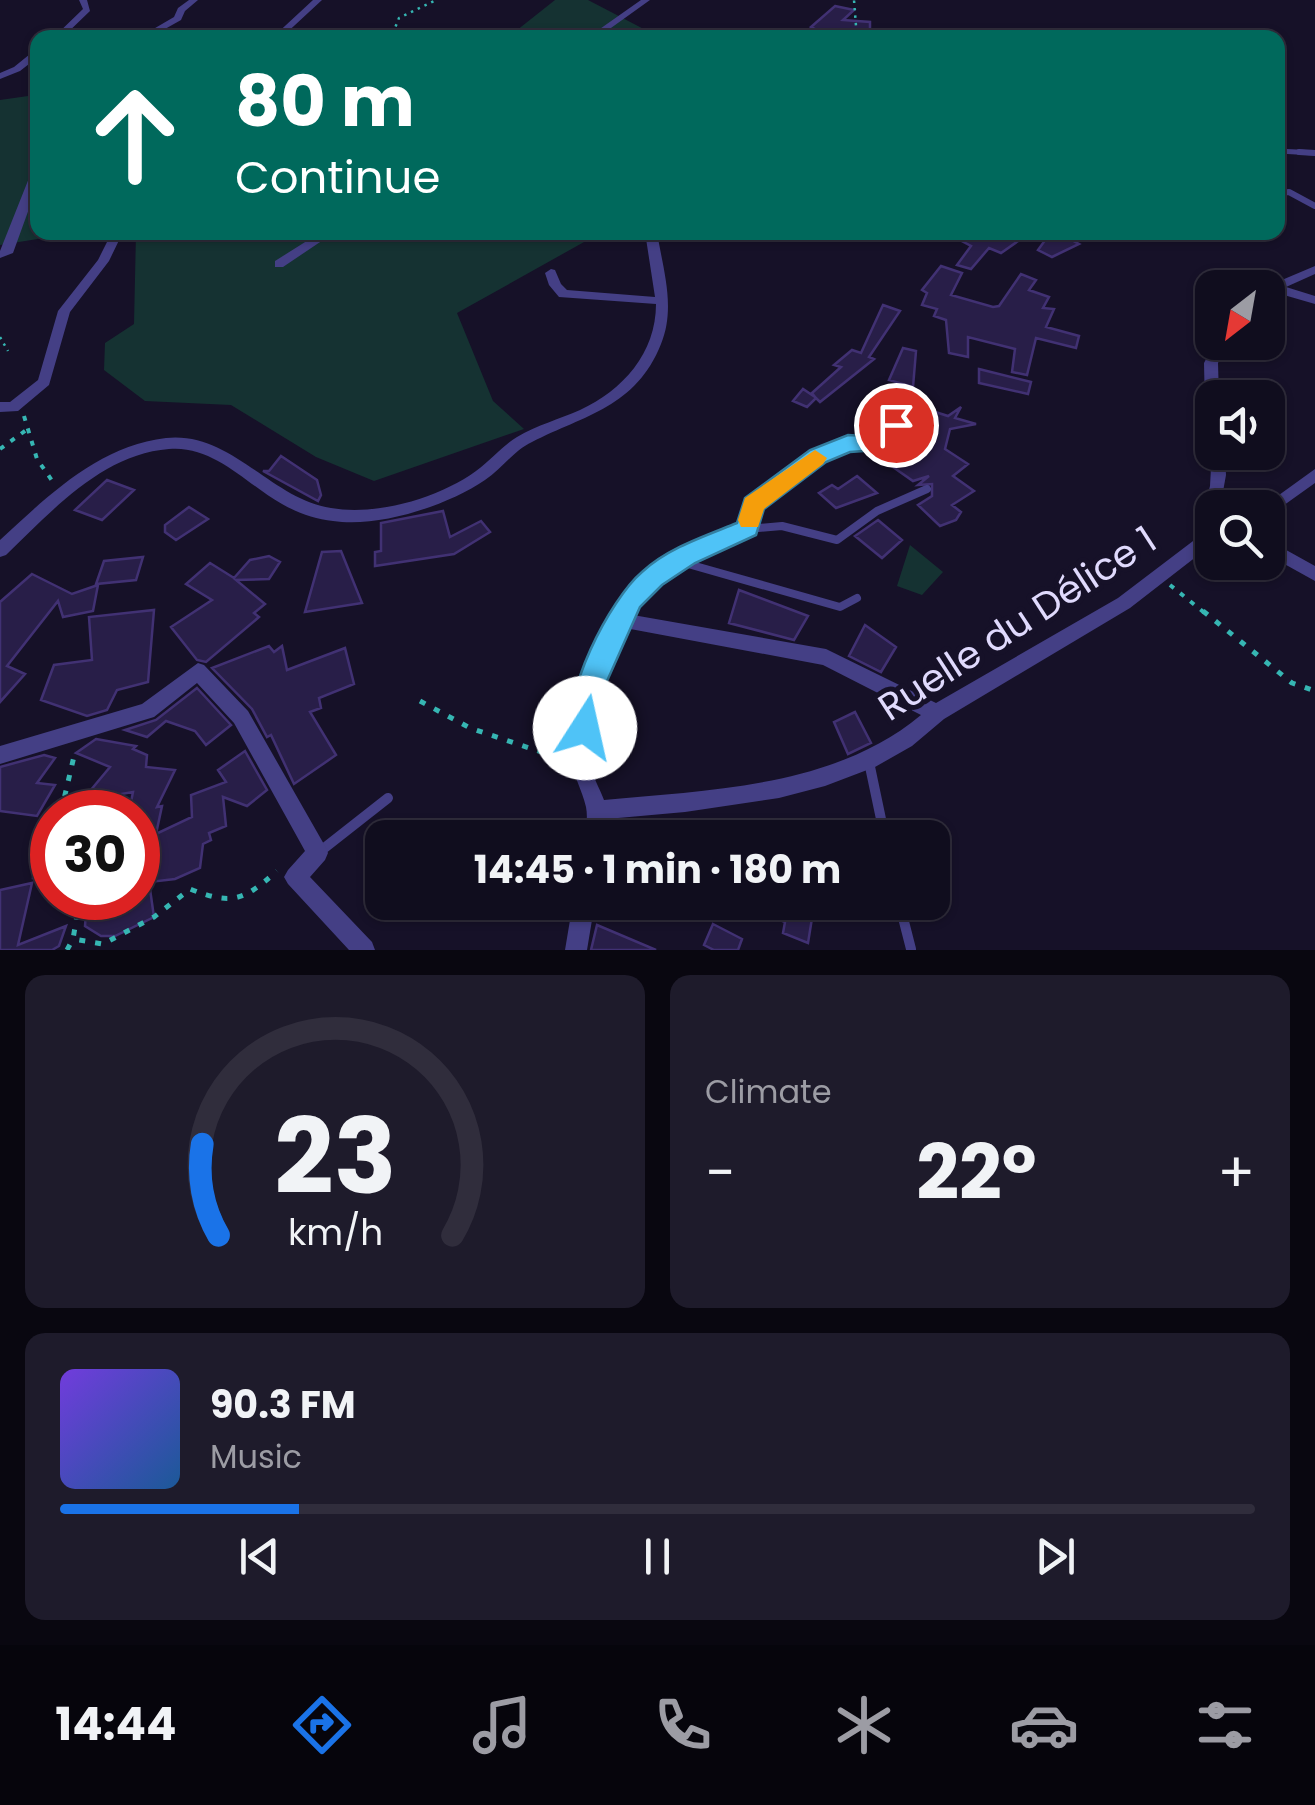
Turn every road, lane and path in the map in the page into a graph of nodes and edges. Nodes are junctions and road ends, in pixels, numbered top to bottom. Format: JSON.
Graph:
{"nodes":[{"id":1,"x":83,"y":0,"type":"edge"},
{"id":2,"x":194,"y":0,"type":"edge"},
{"id":3,"x":318,"y":0,"type":"edge"},
{"id":4,"x":436,"y":0,"type":"edge"},
{"id":5,"x":646,"y":0,"type":"edge"},
{"id":6,"x":854,"y":0,"type":"edge"},
{"id":7,"x":420,"y":2,"type":"edge"},
{"id":8,"x":424,"y":6,"type":"junction"},
{"id":9,"x":67,"y":30,"type":"edge"},
{"id":10,"x":156,"y":30,"type":"edge"},
{"id":11,"x":285,"y":30,"type":"edge"},
{"id":12,"x":397,"y":30,"type":"edge"},
{"id":13,"x":603,"y":30,"type":"edge"},
{"id":14,"x":853,"y":30,"type":"edge"},
{"id":15,"x":30,"y":58,"type":"edge"},
{"id":16,"x":0,"y":76,"type":"edge"},
{"id":17,"x":1285,"y":151,"type":"edge"},
{"id":18,"x":1315,"y":152,"type":"edge"},
{"id":19,"x":30,"y":190,"type":"edge"},
{"id":20,"x":1285,"y":192,"type":"edge"},
{"id":21,"x":1315,"y":206,"type":"edge"},
{"id":22,"x":114,"y":240,"type":"edge"},
{"id":23,"x":317,"y":240,"type":"edge"},
{"id":24,"x":653,"y":240,"type":"edge"},
{"id":25,"x":0,"y":255,"type":"edge"},
{"id":26,"x":279,"y":264,"type":"dead end"},
{"id":27,"x":1315,"y":270,"type":"edge"},
{"id":28,"x":551,"y":273,"type":"dead end"},
{"id":29,"x":1285,"y":285,"type":"edge"},
{"id":30,"x":1285,"y":295,"type":"edge"},
{"id":31,"x":1315,"y":300,"type":"edge"},
{"id":32,"x":664,"y":301,"type":"junction"},
{"id":33,"x":0,"y":337,"type":"edge"},
{"id":34,"x":8,"y":351,"type":"dead end"},
{"id":35,"x":0,"y":407,"type":"edge"},
{"id":36,"x":24,"y":413,"type":"dead end"},
{"id":37,"x":896,"y":425,"type":"dead end"},
{"id":38,"x":29,"y":428,"type":"junction"},
{"id":39,"x":0,"y":449,"type":"edge"},
{"id":40,"x":1315,"y":475,"type":"edge"},
{"id":41,"x":928,"y":489,"type":"dead end"},
{"id":42,"x":64,"y":491,"type":"junction"},
{"id":43,"x":1285,"y":496,"type":"edge"},
{"id":44,"x":748,"y":528,"type":"junction"},
{"id":45,"x":1195,"y":549,"type":"edge"},
{"id":46,"x":0,"y":550,"type":"edge"},
{"id":47,"x":1285,"y":557,"type":"edge"},
{"id":48,"x":677,"y":562,"type":"junction"},
{"id":49,"x":1315,"y":574,"type":"edge"},
{"id":50,"x":1158,"y":576,"type":"junction"},
{"id":51,"x":857,"y":598,"type":"dead end"},
{"id":52,"x":621,"y":620,"type":"junction"},
{"id":53,"x":1315,"y":691,"type":"edge"},
{"id":54,"x":420,"y":701,"type":"dead end"},
{"id":55,"x":937,"y":713,"type":"junction"},
{"id":56,"x":80,"y":733,"type":"junction"},
{"id":57,"x":0,"y":756,"type":"edge"},
{"id":58,"x":868,"y":758,"type":"junction"},
{"id":59,"x":581,"y":764,"type":"junction"},
{"id":60,"x":66,"y":790,"type":"edge"},
{"id":61,"x":388,"y":798,"type":"dead end"},
{"id":62,"x":600,"y":810,"type":"junction"},
{"id":63,"x":598,"y":820,"type":"edge"},
{"id":64,"x":881,"y":820,"type":"edge"},
{"id":65,"x":318,"y":853,"type":"junction"},
{"id":66,"x":295,"y":877,"type":"junction"},
{"id":67,"x":76,"y":920,"type":"edge"},
{"id":68,"x":581,"y":920,"type":"edge"},
{"id":69,"x":904,"y":920,"type":"edge"},
{"id":70,"x":73,"y":939,"type":"junction"},
{"id":71,"x":357,"y":948,"type":"edge"},
{"id":72,"x":911,"y":948,"type":"edge"},
{"id":73,"x":66,"y":950,"type":"edge"},
{"id":74,"x":576,"y":950,"type":"edge"}],
"edges":[{"from":1,"to":9,"type":"street"},
{"from":2,"to":10,"type":"street"},
{"from":3,"to":11,"type":"street"},
{"from":4,"to":8,"type":"path"},
{"from":5,"to":13,"type":"street"},
{"from":6,"to":14,"type":"path"},
{"from":7,"to":8,"type":"path"},
{"from":8,"to":12,"type":"path"},
{"from":15,"to":16,"type":"street"},
{"from":17,"to":18,"type":"lane"},
{"from":19,"to":25,"type":"street"},
{"from":20,"to":21,"type":"lane"},
{"from":22,"to":35,"type":"street"},
{"from":23,"to":26,"type":"street"},
{"from":24,"to":32,"type":"street"},
{"from":27,"to":29,"type":"street"},
{"from":28,"to":32,"type":"street"},
{"from":30,"to":31,"type":"street"},
{"from":32,"to":42,"type":"street"},
{"from":33,"to":34,"type":"path"},
{"from":36,"to":38,"type":"path"},
{"from":37,"to":44,"type":"street"},
{"from":38,"to":39,"type":"path"},
{"from":38,"to":42,"type":"path"},
{"from":40,"to":43,"type":"street"},
{"from":41,"to":44,"type":"lane"},
{"from":42,"to":46,"type":"street"},
{"from":44,"to":48,"type":"street"},
{"from":45,"to":50,"type":"street","name":"Ruelle du Délice 1"},
{"from":47,"to":49,"type":"street"},
{"from":48,"to":51,"type":"lane"},
{"from":48,"to":52,"type":"street"},
{"from":50,"to":53,"type":"path"},
{"from":50,"to":55,"type":"street","name":"Ruelle du Délice 1"},
{"from":52,"to":55,"type":"street"},
{"from":52,"to":59,"type":"street"},
{"from":54,"to":59,"type":"path"},
{"from":55,"to":58,"type":"street","name":"Ruelle du Délice 1"},
{"from":56,"to":57,"type":"street"},
{"from":56,"to":60,"type":"path"},
{"from":56,"to":65,"type":"street"},
{"from":58,"to":62,"type":"street","name":"Ruelle du Délice 1"},
{"from":58,"to":64,"type":"lane"},
{"from":59,"to":62,"type":"street"},
{"from":61,"to":65,"type":"lane"},
{"from":62,"to":63,"type":"street"},
{"from":65,"to":66,"type":"street"},
{"from":66,"to":70,"type":"path"},
{"from":66,"to":71,"type":"street"},
{"from":67,"to":70,"type":"path"},
{"from":68,"to":74,"type":"street"},
{"from":69,"to":72,"type":"lane"},
{"from":70,"to":73,"type":"path"}]}
